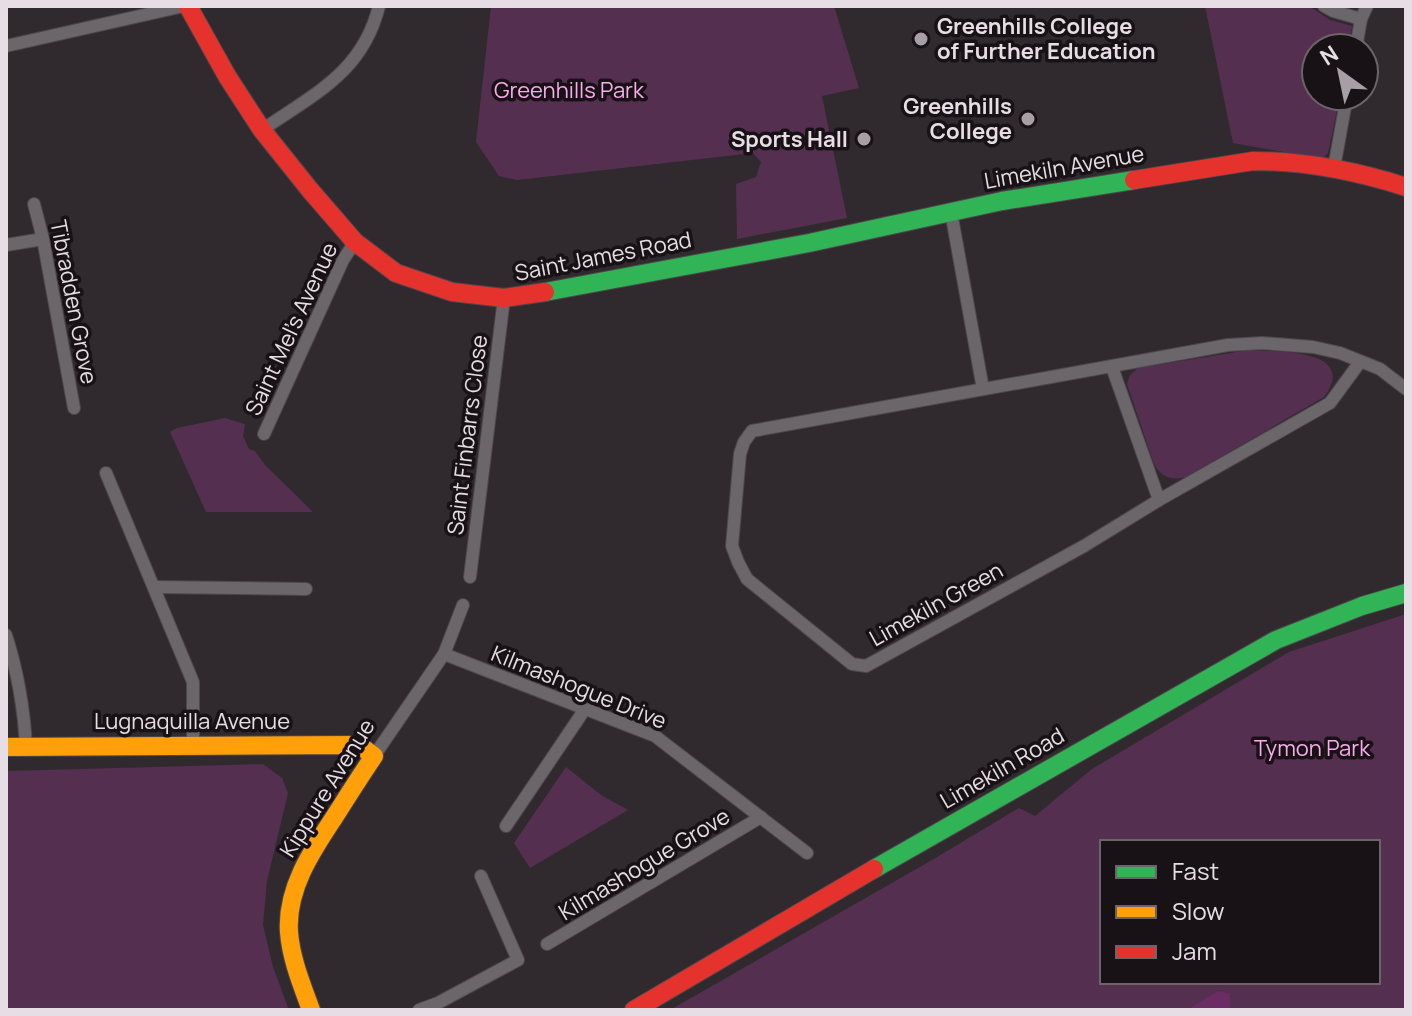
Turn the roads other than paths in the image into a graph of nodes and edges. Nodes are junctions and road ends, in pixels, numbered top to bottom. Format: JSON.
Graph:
{"nodes":[{"id":1,"x":186,"y":6,"type":"edge"},
{"id":2,"x":379,"y":6,"type":"edge"},
{"id":3,"x":1324,"y":6,"type":"edge"},
{"id":4,"x":1367,"y":6,"type":"edge"},
{"id":5,"x":1361,"y":19,"type":"junction"},
{"id":6,"x":1359,"y":32,"type":"edge"},
{"id":7,"x":6,"y":46,"type":"edge"},
{"id":8,"x":1344,"y":112,"type":"edge"},
{"id":9,"x":262,"y":130,"type":"junction"},
{"id":10,"x":1334,"y":168,"type":"junction"},
{"id":11,"x":1406,"y":187,"type":"edge"},
{"id":12,"x":34,"y":204,"type":"dead end"},
{"id":13,"x":951,"y":212,"type":"junction"},
{"id":14,"x":43,"y":239,"type":"junction"},
{"id":15,"x":355,"y":242,"type":"junction"},
{"id":16,"x":6,"y":245,"type":"edge"},
{"id":17,"x":732,"y":256,"type":"joint"},
{"id":18,"x":504,"y":298,"type":"junction"},
{"id":19,"x":1360,"y":362,"type":"junction"},
{"id":20,"x":1112,"y":367,"type":"junction"},
{"id":21,"x":983,"y":389,"type":"junction"},
{"id":22,"x":1406,"y":389,"type":"edge"},
{"id":23,"x":74,"y":408,"type":"dead end"},
{"id":24,"x":264,"y":434,"type":"dead end"},
{"id":25,"x":106,"y":473,"type":"dead end"},
{"id":26,"x":1159,"y":500,"type":"junction"},
{"id":27,"x":470,"y":577,"type":"dead end"},
{"id":28,"x":155,"y":587,"type":"junction"},
{"id":29,"x":306,"y":589,"type":"dead end"},
{"id":30,"x":1406,"y":593,"type":"edge"},
{"id":31,"x":463,"y":605,"type":"dead end"},
{"id":32,"x":6,"y":635,"type":"edge"},
{"id":33,"x":444,"y":654,"type":"junction"},
{"id":34,"x":585,"y":709,"type":"junction"},
{"id":35,"x":193,"y":746,"type":"junction"},
{"id":36,"x":6,"y":747,"type":"edge"},
{"id":37,"x":26,"y":747,"type":"junction"},
{"id":38,"x":374,"y":756,"type":"junction"},
{"id":39,"x":761,"y":817,"type":"junction"},
{"id":40,"x":506,"y":826,"type":"dead end"},
{"id":41,"x":807,"y":853,"type":"dead end"},
{"id":42,"x":481,"y":876,"type":"dead end"},
{"id":43,"x":547,"y":944,"type":"dead end"},
{"id":44,"x":311,"y":1010,"type":"edge"},
{"id":45,"x":419,"y":1010,"type":"edge"},
{"id":46,"x":634,"y":1010,"type":"edge"}],
"edges":[{"from":1,"to":7,"type":"street"},
{"from":1,"to":9,"type":"street","name":"Saint James Road"},
{"from":2,"to":9,"type":"street"},
{"from":3,"to":5,"type":"street"},
{"from":4,"to":5,"type":"street"},
{"from":5,"to":6,"type":"street"},
{"from":8,"to":10,"type":"street"},
{"from":9,"to":15,"type":"street","name":"Saint James Road"},
{"from":10,"to":11,"type":"street","name":"Limekiln Avenue"},
{"from":10,"to":13,"type":"street","name":"Limekiln Avenue"},
{"from":12,"to":14,"type":"street","name":"Tibradden Grove"},
{"from":13,"to":17,"type":"street","name":"Limekiln Avenue"},
{"from":13,"to":21,"type":"street"},
{"from":14,"to":16,"type":"street"},
{"from":14,"to":23,"type":"street","name":"Tibradden Grove"},
{"from":15,"to":18,"type":"street","name":"Saint James Road"},
{"from":15,"to":24,"type":"street","name":"Saint Mel's Avenue"},
{"from":17,"to":18,"type":"street","name":"Saint James Road"},
{"from":18,"to":27,"type":"street","name":"Saint Finbarrs Close"},
{"from":19,"to":20,"type":"street","name":"Limekiln Green"},
{"from":19,"to":22,"type":"street","name":"Limekiln Green"},
{"from":19,"to":26,"type":"street","name":"Limekiln Green"},
{"from":20,"to":21,"type":"street","name":"Limekiln Green"},
{"from":20,"to":26,"type":"street"},
{"from":21,"to":26,"type":"street","name":"Limekiln Green"},
{"from":25,"to":28,"type":"street"},
{"from":28,"to":29,"type":"street"},
{"from":28,"to":35,"type":"street"},
{"from":30,"to":46,"type":"street","name":"Limekiln Road"},
{"from":31,"to":33,"type":"street","name":"Kippure Avenue"},
{"from":32,"to":37,"type":"street"},
{"from":33,"to":34,"type":"street","name":"Kilmashogue Drive"},
{"from":33,"to":38,"type":"street","name":"Kippure Avenue"},
{"from":34,"to":39,"type":"street","name":"Kilmashogue Drive"},
{"from":34,"to":40,"type":"street"},
{"from":35,"to":37,"type":"street","name":"Lugnaquilla Avenue"},
{"from":35,"to":38,"type":"street","name":"Lugnaquilla Avenue"},
{"from":36,"to":37,"type":"street","name":"Lugnaquilla Avenue"},
{"from":38,"to":44,"type":"street","name":"Kippure Avenue"},
{"from":39,"to":41,"type":"street","name":"Kilmashogue Drive"},
{"from":39,"to":43,"type":"street","name":"Kilmashogue Grove"},
{"from":42,"to":45,"type":"street"}]}
